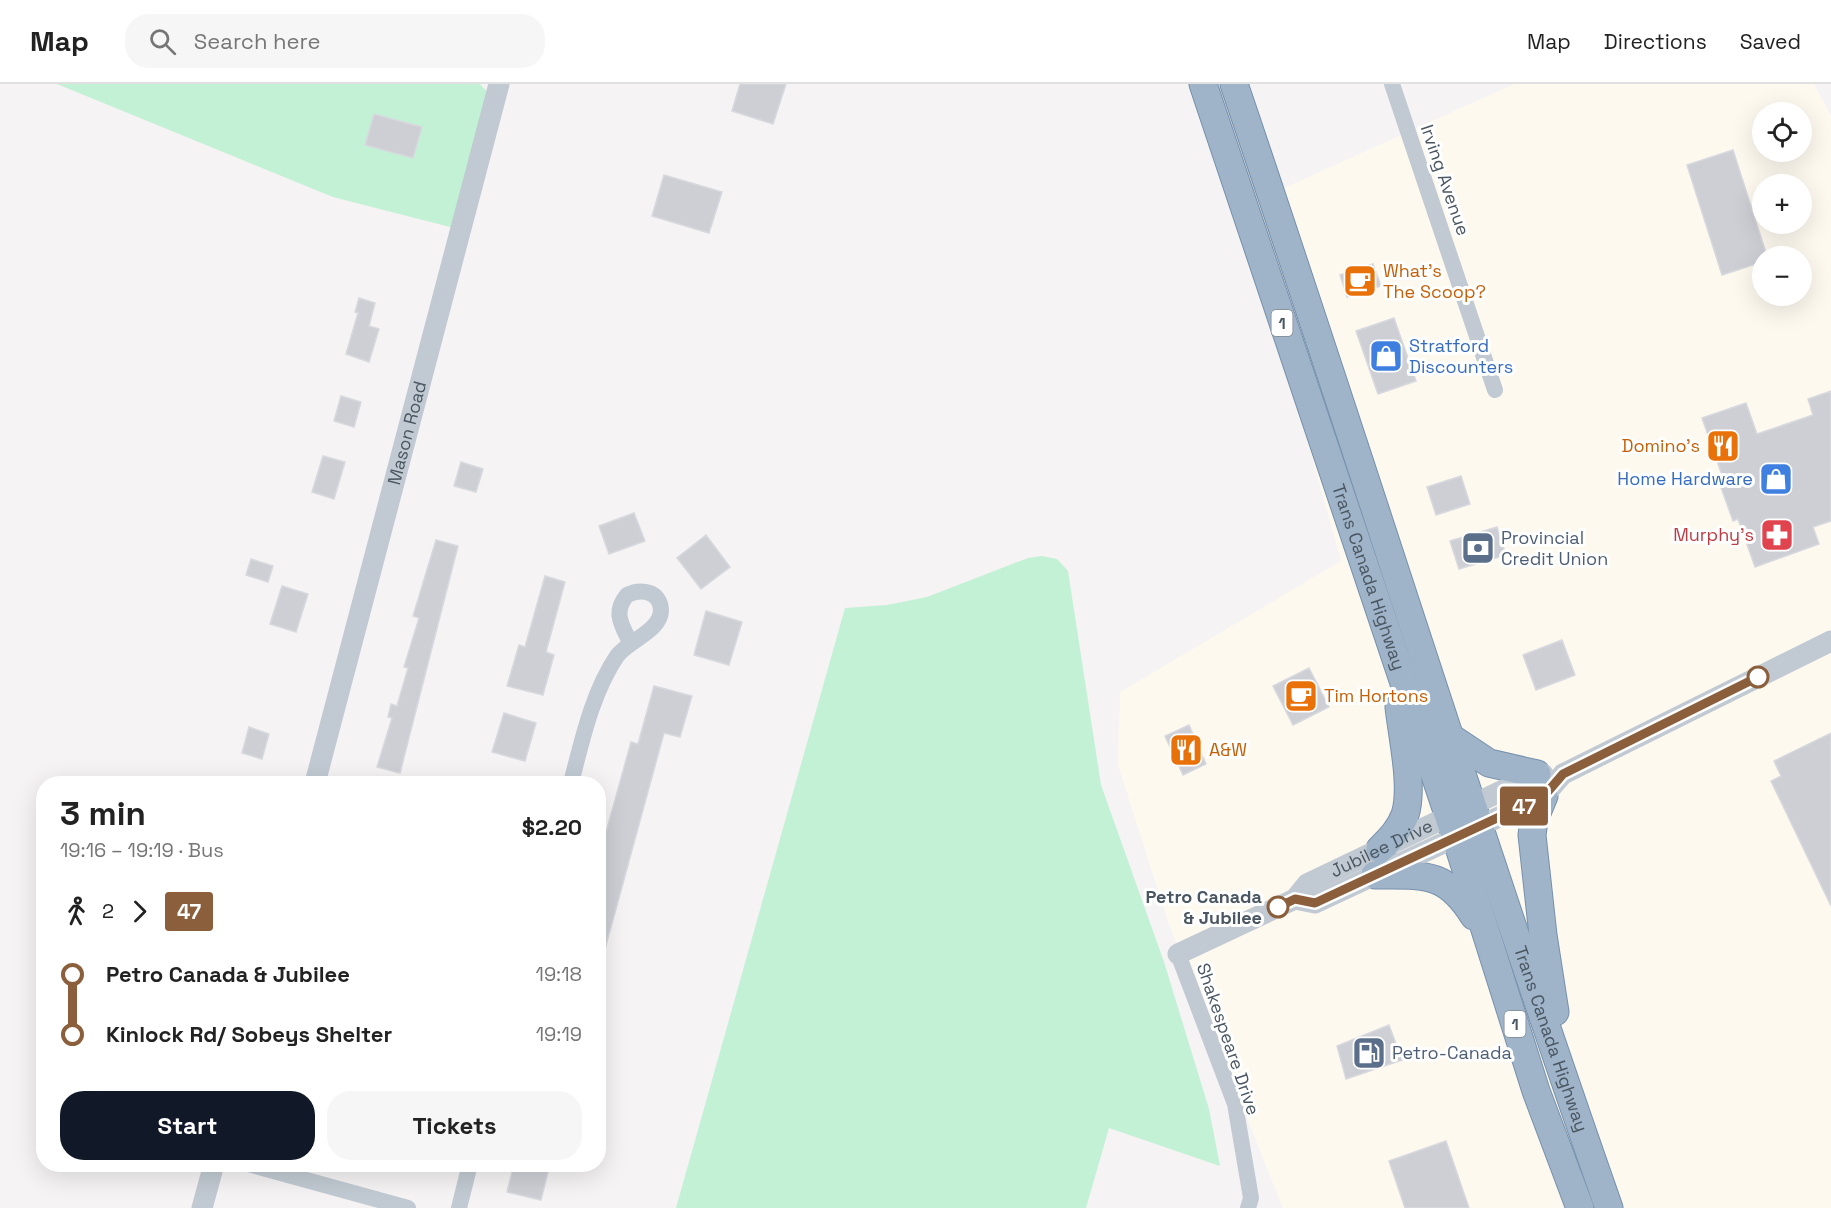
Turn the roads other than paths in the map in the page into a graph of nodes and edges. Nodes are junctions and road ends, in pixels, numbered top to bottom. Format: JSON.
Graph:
{"nodes":[{"id":1,"x":499,"y":84,"type":"edge"},
{"id":2,"x":1203,"y":84,"type":"edge"},
{"id":3,"x":1234,"y":84,"type":"edge"},
{"id":4,"x":1392,"y":84,"type":"edge"},
{"id":5,"x":1495,"y":390,"type":"dead end"},
{"id":6,"x":1831,"y":641,"type":"edge"},
{"id":7,"x":630,"y":642,"type":"dead end"},
{"id":8,"x":1395,"y":661,"type":"junction"},
{"id":9,"x":1450,"y":737,"type":"junction"},
{"id":10,"x":317,"y":776,"type":"edge"},
{"id":11,"x":573,"y":776,"type":"edge"},
{"id":12,"x":1548,"y":782,"type":"junction"},
{"id":13,"x":1476,"y":816,"type":"junction"},
{"id":14,"x":1452,"y":828,"type":"junction"},
{"id":15,"x":1378,"y":862,"type":"junction"},
{"id":16,"x":1487,"y":937,"type":"junction"},
{"id":17,"x":1178,"y":954,"type":"joint"},
{"id":18,"x":1569,"y":1094,"type":"junction"},
{"id":19,"x":212,"y":1172,"type":"edge"},
{"id":20,"x":277,"y":1172,"type":"edge"},
{"id":21,"x":468,"y":1172,"type":"edge"},
{"id":22,"x":202,"y":1208,"type":"edge"},
{"id":23,"x":408,"y":1208,"type":"edge"},
{"id":24,"x":459,"y":1208,"type":"edge"},
{"id":25,"x":1248,"y":1208,"type":"edge"},
{"id":26,"x":1580,"y":1208,"type":"edge"},
{"id":27,"x":1609,"y":1208,"type":"edge"}],
"edges":[{"from":1,"to":10,"type":"street","name":"Mason Road"},
{"from":2,"to":8,"type":"highway","name":"Trans Canada Highway","number":"1"},
{"from":3,"to":9,"type":"highway","name":"Trans Canada Highway","number":"1"},
{"from":4,"to":5,"type":"street","name":"Irving Avenue"},
{"from":6,"to":12,"type":"street","name":"Jubilee Drive"},
{"from":7,"to":11,"type":"street"},
{"from":8,"to":14,"type":"highway","name":"Trans Canada Highway","number":"1"},
{"from":8,"to":15,"type":"highway"},
{"from":9,"to":12,"type":"highway"},
{"from":9,"to":13,"type":"highway","name":"Trans Canada Highway","number":"1"},
{"from":12,"to":13,"type":"street","name":"Jubilee Drive"},
{"from":12,"to":18,"type":"highway"},
{"from":13,"to":14,"type":"street","name":"Jubilee Drive"},
{"from":13,"to":18,"type":"highway","name":"Trans Canada Highway","number":"1"},
{"from":14,"to":15,"type":"street","name":"Jubilee Drive"},
{"from":14,"to":16,"type":"highway","name":"Trans Canada Highway","number":"1"},
{"from":15,"to":16,"type":"highway"},
{"from":15,"to":17,"type":"street","name":"Jubilee Drive"},
{"from":16,"to":26,"type":"highway","name":"Trans Canada Highway","number":"1"},
{"from":17,"to":25,"type":"street","name":"Shakespeare Drive"},
{"from":18,"to":27,"type":"highway","name":"Trans Canada Highway","number":"1"},
{"from":19,"to":22,"type":"street"},
{"from":20,"to":23,"type":"street"},
{"from":21,"to":24,"type":"street"}]}
